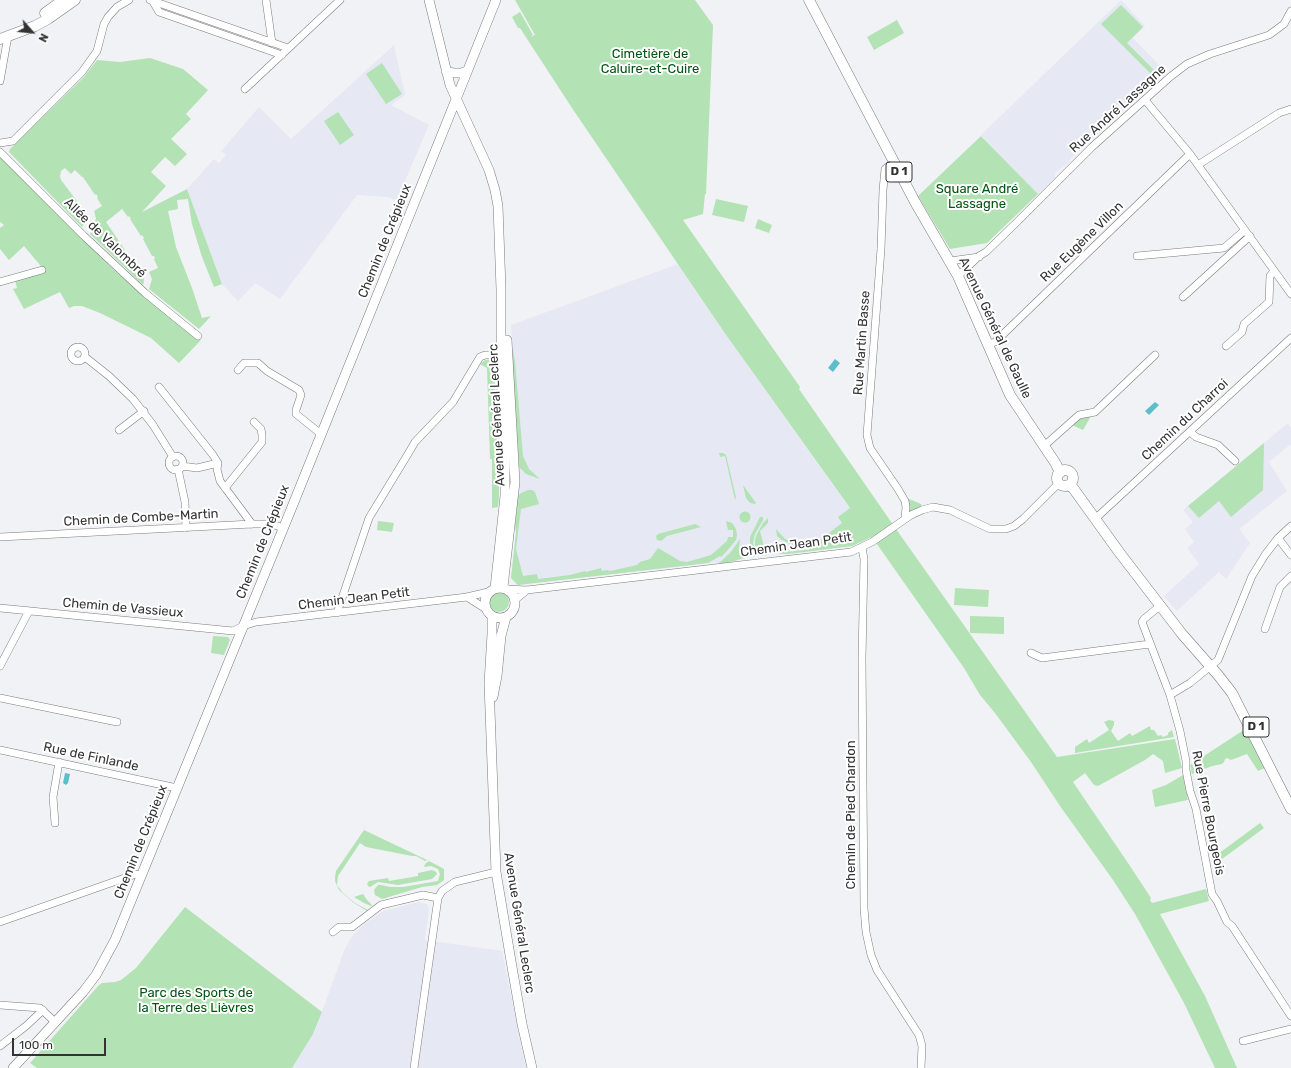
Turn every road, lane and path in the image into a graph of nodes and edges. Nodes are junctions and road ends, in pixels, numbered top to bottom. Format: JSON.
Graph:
{"nodes":[{"id":1,"x":63,"y":0,"type":"edge"},
{"id":2,"x":75,"y":0,"type":"edge"},
{"id":3,"x":129,"y":0,"type":"edge"},
{"id":4,"x":152,"y":0,"type":"edge"},
{"id":5,"x":266,"y":0,"type":"edge"},
{"id":6,"x":340,"y":0,"type":"edge"},
{"id":7,"x":429,"y":0,"type":"edge"},
{"id":8,"x":496,"y":0,"type":"edge"},
{"id":9,"x":809,"y":0,"type":"edge"},
{"id":10,"x":1291,"y":11,"type":"edge"},
{"id":11,"x":3,"y":35,"type":"edge"},
{"id":12,"x":272,"y":43,"type":"junction"},
{"id":13,"x":288,"y":48,"type":"junction"},
{"id":14,"x":282,"y":55,"type":"junction"},
{"id":15,"x":446,"y":71,"type":"junction"},
{"id":16,"x":467,"y":71,"type":"junction"},
{"id":17,"x":0,"y":81,"type":"edge"},
{"id":18,"x":244,"y":89,"type":"dead end"},
{"id":19,"x":456,"y":99,"type":"junction"},
{"id":20,"x":1145,"y":100,"type":"junction"},
{"id":21,"x":1291,"y":109,"type":"edge"},
{"id":22,"x":0,"y":143,"type":"edge"},
{"id":23,"x":0,"y":152,"type":"edge"},
{"id":24,"x":1190,"y":154,"type":"junction"},
{"id":25,"x":894,"y":162,"type":"junction"},
{"id":26,"x":1198,"y":165,"type":"junction"},
{"id":27,"x":1245,"y":230,"type":"junction"},
{"id":28,"x":1250,"y":236,"type":"junction"},
{"id":29,"x":979,"y":256,"type":"junction"},
{"id":30,"x":1137,"y":256,"type":"dead end"},
{"id":31,"x":950,"y":261,"type":"junction"},
{"id":32,"x":42,"y":270,"type":"dead end"},
{"id":33,"x":1274,"y":271,"type":"junction"},
{"id":34,"x":958,"y":276,"type":"junction"},
{"id":35,"x":0,"y":282,"type":"edge"},
{"id":36,"x":1291,"y":294,"type":"edge"},
{"id":37,"x":1183,"y":297,"type":"dead end"},
{"id":38,"x":198,"y":336,"type":"dead end"},
{"id":39,"x":1291,"y":338,"type":"edge"},
{"id":40,"x":989,"y":344,"type":"junction"},
{"id":41,"x":1226,"y":346,"type":"dead end"},
{"id":42,"x":504,"y":355,"type":"junction"},
{"id":43,"x":1155,"y":355,"type":"dead end"},
{"id":44,"x":85,"y":357,"type":"dead end"},
{"id":45,"x":238,"y":370,"type":"dead end"},
{"id":46,"x":159,"y":387,"type":"dead end"},
{"id":47,"x":144,"y":411,"type":"junction"},
{"id":48,"x":254,"y":422,"type":"dead end"},
{"id":49,"x":119,"y":430,"type":"dead end"},
{"id":50,"x":1190,"y":432,"type":"junction"},
{"id":51,"x":321,"y":434,"type":"junction"},
{"id":52,"x":1044,"y":446,"type":"junction"},
{"id":53,"x":173,"y":457,"type":"junction"},
{"id":54,"x":1236,"y":461,"type":"dead end"},
{"id":55,"x":218,"y":463,"type":"junction"},
{"id":56,"x":180,"y":468,"type":"junction"},
{"id":57,"x":1062,"y":480,"type":"junction"},
{"id":58,"x":225,"y":488,"type":"junction"},
{"id":59,"x":905,"y":519,"type":"junction"},
{"id":60,"x":1095,"y":519,"type":"junction"},
{"id":61,"x":252,"y":524,"type":"junction"},
{"id":62,"x":1291,"y":526,"type":"edge"},
{"id":63,"x":186,"y":528,"type":"junction"},
{"id":64,"x":283,"y":528,"type":"junction"},
{"id":65,"x":0,"y":536,"type":"edge"},
{"id":66,"x":1278,"y":538,"type":"junction"},
{"id":67,"x":862,"y":548,"type":"junction"},
{"id":68,"x":1291,"y":555,"type":"edge"},
{"id":69,"x":1291,"y":576,"type":"edge"},
{"id":70,"x":498,"y":589,"type":"junction"},
{"id":71,"x":527,"y":590,"type":"junction"},
{"id":72,"x":467,"y":597,"type":"junction"},
{"id":73,"x":515,"y":600,"type":"junction"},
{"id":74,"x":1161,"y":605,"type":"junction"},
{"id":75,"x":0,"y":608,"type":"edge"},
{"id":76,"x":29,"y":611,"type":"junction"},
{"id":77,"x":489,"y":612,"type":"junction"},
{"id":78,"x":337,"y":613,"type":"junction"},
{"id":79,"x":506,"y":617,"type":"junction"},
{"id":80,"x":243,"y":626,"type":"junction"},
{"id":81,"x":1265,"y":629,"type":"dead end"},
{"id":82,"x":1150,"y":644,"type":"junction"},
{"id":83,"x":1031,"y":653,"type":"dead end"},
{"id":84,"x":3,"y":654,"type":"edge"},
{"id":85,"x":1213,"y":664,"type":"junction"},
{"id":86,"x":0,"y":666,"type":"edge"},
{"id":87,"x":1170,"y":695,"type":"junction"},
{"id":88,"x":0,"y":698,"type":"edge"},
{"id":89,"x":490,"y":709,"type":"junction"},
{"id":90,"x":117,"y":722,"type":"dead end"},
{"id":91,"x":0,"y":750,"type":"edge"},
{"id":92,"x":59,"y":762,"type":"junction"},
{"id":93,"x":177,"y":788,"type":"junction"},
{"id":94,"x":1291,"y":795,"type":"edge"},
{"id":95,"x":1291,"y":809,"type":"edge"},
{"id":96,"x":55,"y":823,"type":"dead end"},
{"id":97,"x":496,"y":872,"type":"junction"},
{"id":98,"x":141,"y":876,"type":"junction"},
{"id":99,"x":438,"y":898,"type":"junction"},
{"id":100,"x":0,"y":922,"type":"edge"},
{"id":101,"x":333,"y":932,"type":"dead end"},
{"id":102,"x":0,"y":1005,"type":"edge"},
{"id":103,"x":44,"y":1010,"type":"junction"},
{"id":104,"x":1291,"y":1016,"type":"edge"},
{"id":105,"x":55,"y":1022,"type":"junction"},
{"id":106,"x":1291,"y":1029,"type":"edge"},
{"id":107,"x":1243,"y":1041,"type":"dead end"},
{"id":108,"x":0,"y":1046,"type":"edge"},
{"id":109,"x":13,"y":1068,"type":"edge"},
{"id":110,"x":414,"y":1068,"type":"edge"},
{"id":111,"x":532,"y":1068,"type":"edge"},
{"id":112,"x":921,"y":1068,"type":"edge"}],
"edges":[{"from":1,"to":11,"type":"main road"},
{"from":2,"to":11,"type":"main road"},
{"from":3,"to":22,"type":"street"},
{"from":4,"to":12,"type":"street"},
{"from":4,"to":14,"type":"street"},
{"from":5,"to":12,"type":"street"},
{"from":6,"to":13,"type":"street"},
{"from":7,"to":15,"type":"main road","name":"Avenue Général Leclerc"},
{"from":8,"to":16,"type":"main road","name":"Chemin de Crépieux"},
{"from":9,"to":25,"type":"main road","name":"Avenue Général de Gaulle","number":"D 1"},
{"from":10,"to":20,"type":"street","name":"Rue André Lassagne"},
{"from":11,"to":17,"type":"street"},
{"from":12,"to":13,"type":"street"},
{"from":13,"to":14,"type":"street"},
{"from":14,"to":18,"type":"street"},
{"from":15,"to":16,"type":"main road"},
{"from":15,"to":19,"type":"main road","name":"Avenue Général Leclerc"},
{"from":16,"to":19,"type":"main road","name":"Chemin de Crépieux"},
{"from":19,"to":42,"type":"main road","name":"Avenue Général Leclerc"},
{"from":19,"to":51,"type":"main road","name":"Chemin de Crépieux"},
{"from":20,"to":24,"type":"street"},
{"from":20,"to":29,"type":"street","name":"Rue André Lassagne"},
{"from":21,"to":26,"type":"street"},
{"from":23,"to":38,"type":"street","name":"Allée de Valombré"},
{"from":24,"to":26,"type":"street"},
{"from":24,"to":40,"type":"street","name":"Rue Eugène Villon"},
{"from":25,"to":31,"type":"main road","name":"Avenue Général de Gaulle","number":"D 1"},
{"from":25,"to":59,"type":"street","name":"Rue Martin Basse"},
{"from":26,"to":27,"type":"street"},
{"from":27,"to":28,"type":"street"},
{"from":27,"to":30,"type":"street"},
{"from":28,"to":33,"type":"street"},
{"from":28,"to":37,"type":"street"},
{"from":29,"to":31,"type":"street","name":"Rue André Lassagne"},
{"from":29,"to":34,"type":"street","name":"Rue André Lassagne"},
{"from":31,"to":34,"type":"main road","name":"Avenue Général de Gaulle","number":"D 1"},
{"from":32,"to":35,"type":"street"},
{"from":33,"to":36,"type":"street"},
{"from":33,"to":41,"type":"street"},
{"from":34,"to":40,"type":"main road","name":"Avenue Général de Gaulle","number":"D 1"},
{"from":39,"to":50,"type":"street","name":"Chemin du Charroi"},
{"from":40,"to":52,"type":"main road","name":"Avenue Général de Gaulle","number":"D 1"},
{"from":42,"to":70,"type":"main road","name":"Avenue Général Leclerc"},
{"from":42,"to":78,"type":"street"},
{"from":43,"to":52,"type":"street"},
{"from":44,"to":47,"type":"street"},
{"from":45,"to":51,"type":"street"},
{"from":46,"to":55,"type":"street"},
{"from":47,"to":49,"type":"street"},
{"from":47,"to":53,"type":"street"},
{"from":48,"to":58,"type":"street"},
{"from":50,"to":54,"type":"street"},
{"from":50,"to":60,"type":"street","name":"Chemin du Charroi"},
{"from":51,"to":64,"type":"main road","name":"Chemin de Crépieux"},
{"from":52,"to":57,"type":"main road","name":"Avenue Général de Gaulle","number":"D 1"},
{"from":53,"to":56,"type":"street"},
{"from":53,"to":56,"type":"street"},
{"from":55,"to":56,"type":"street"},
{"from":55,"to":58,"type":"street"},
{"from":56,"to":63,"type":"street"},
{"from":57,"to":59,"type":"street","name":"Chemin Jean Petit"},
{"from":57,"to":60,"type":"main road","name":"Avenue Général de Gaulle","number":"D 1"},
{"from":58,"to":61,"type":"street"},
{"from":59,"to":67,"type":"street","name":"Chemin Jean Petit"},
{"from":60,"to":74,"type":"main road","name":"Avenue Général de Gaulle","number":"D 1"},
{"from":61,"to":63,"type":"street","name":"Chemin de Combe-Martin"},
{"from":61,"to":64,"type":"street","name":"Chemin de Combe-Martin"},
{"from":62,"to":66,"type":"street"},
{"from":63,"to":65,"type":"street","name":"Chemin de Combe-Martin"},
{"from":64,"to":80,"type":"main road","name":"Chemin de Crépieux"},
{"from":66,"to":68,"type":"street"},
{"from":66,"to":85,"type":"street"},
{"from":67,"to":71,"type":"street","name":"Chemin Jean Petit"},
{"from":67,"to":112,"type":"street","name":"Chemin de Pied Chardon"},
{"from":69,"to":81,"type":"street"},
{"from":70,"to":71,"type":"street","name":"Chemin Jean Petit"},
{"from":70,"to":72,"type":"street","name":"Chemin Jean Petit"},
{"from":70,"to":73,"type":"main road"},
{"from":70,"to":77,"type":"main road"},
{"from":71,"to":73,"type":"street"},
{"from":72,"to":77,"type":"street"},
{"from":72,"to":78,"type":"street","name":"Chemin Jean Petit"},
{"from":73,"to":79,"type":"main road"},
{"from":74,"to":82,"type":"street","name":"Rue Pierre Bourgeois"},
{"from":74,"to":85,"type":"main road","name":"Avenue Général de Gaulle","number":"D 1"},
{"from":75,"to":76,"type":"street","name":"Chemin de Vassieux"},
{"from":76,"to":80,"type":"street","name":"Chemin de Vassieux"},
{"from":76,"to":84,"type":"street"},
{"from":77,"to":79,"type":"main road"},
{"from":77,"to":89,"type":"main road","name":"Avenue Général Leclerc"},
{"from":78,"to":80,"type":"street","name":"Chemin Jean Petit"},
{"from":79,"to":89,"type":"main road","name":"Avenue Général Leclerc"},
{"from":80,"to":93,"type":"main road","name":"Chemin de Crépieux"},
{"from":82,"to":83,"type":"street"},
{"from":82,"to":87,"type":"street","name":"Rue Pierre Bourgeois"},
{"from":84,"to":86,"type":"street"},
{"from":85,"to":87,"type":"street"},
{"from":85,"to":94,"type":"main road","name":"Avenue Général de Gaulle","number":"D 1"},
{"from":85,"to":95,"type":"main road","name":"Avenue Général de Gaulle","number":"D 1"},
{"from":87,"to":104,"type":"street","name":"Rue Pierre Bourgeois"},
{"from":88,"to":90,"type":"street"},
{"from":89,"to":97,"type":"main road","name":"Avenue Général Leclerc"},
{"from":91,"to":92,"type":"street","name":"Rue de Finlande"},
{"from":92,"to":93,"type":"street","name":"Rue de Finlande"},
{"from":92,"to":96,"type":"street"},
{"from":93,"to":98,"type":"main road","name":"Chemin de Crépieux"},
{"from":97,"to":99,"type":"street"},
{"from":97,"to":111,"type":"main road","name":"Avenue Général Leclerc"},
{"from":98,"to":100,"type":"street"},
{"from":98,"to":105,"type":"main road","name":"Chemin de Crépieux"},
{"from":99,"to":101,"type":"street"},
{"from":99,"to":110,"type":"street"},
{"from":102,"to":103,"type":"street"},
{"from":103,"to":105,"type":"street"},
{"from":103,"to":108,"type":"street"},
{"from":105,"to":109,"type":"main road","name":"Chemin de Crépieux"},
{"from":106,"to":107,"type":"street"}]}
